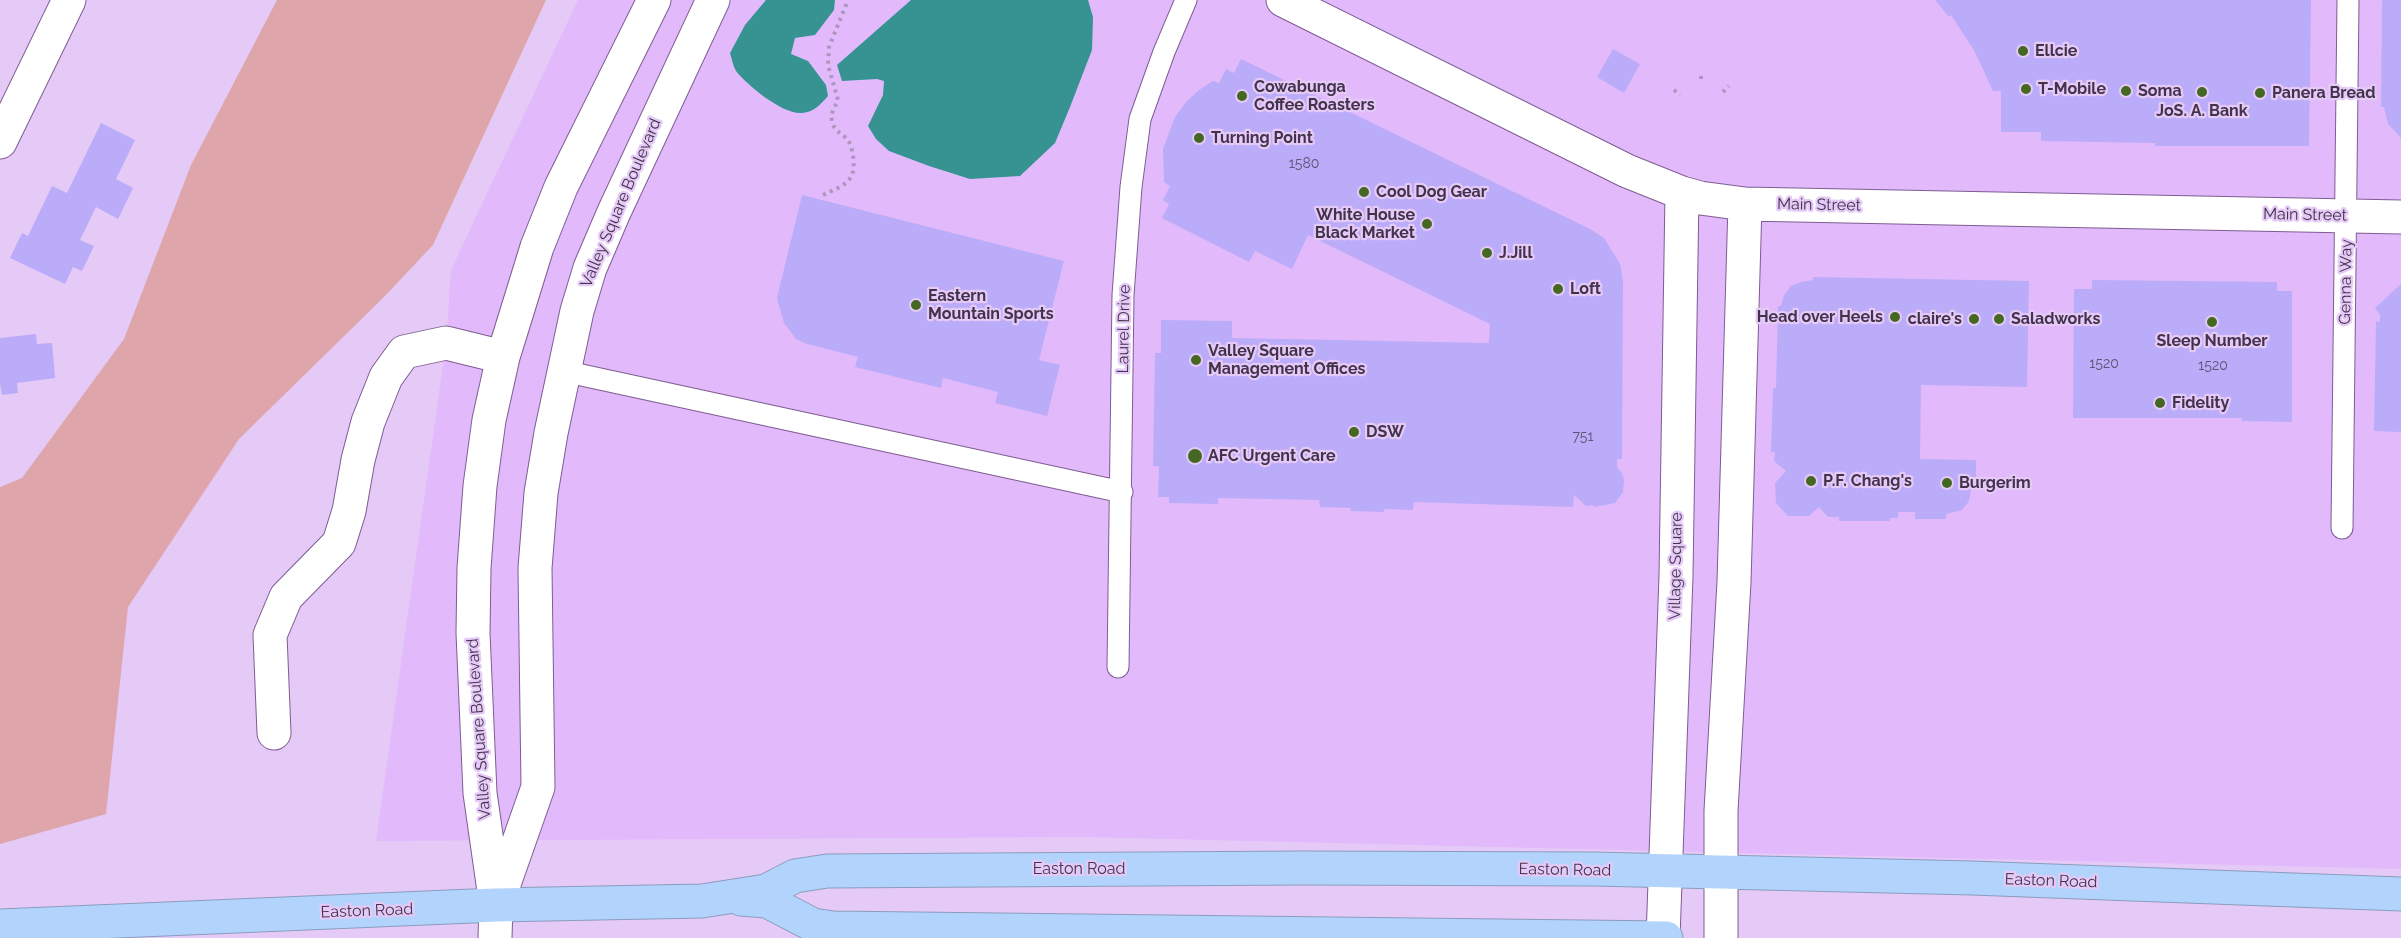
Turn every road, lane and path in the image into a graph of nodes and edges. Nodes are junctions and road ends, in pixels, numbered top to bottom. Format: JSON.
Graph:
{"nodes":[{"id":1,"x":69,"y":0,"type":"edge"},
{"id":2,"x":654,"y":0,"type":"edge"},
{"id":3,"x":713,"y":0,"type":"edge"},
{"id":4,"x":848,"y":0,"type":"edge"},
{"id":5,"x":1186,"y":0,"type":"edge"},
{"id":6,"x":1283,"y":0,"type":"edge"},
{"id":7,"x":2348,"y":0,"type":"edge"},
{"id":8,"x":1701,"y":76,"type":"dead end"},
{"id":9,"x":1701,"y":83,"type":"dead end"},
{"id":10,"x":1729,"y":86,"type":"dead end"},
{"id":11,"x":1674,"y":90,"type":"dead end"},
{"id":12,"x":1723,"y":92,"type":"dead end"},
{"id":13,"x":1680,"y":94,"type":"dead end"},
{"id":14,"x":0,"y":142,"type":"edge"},
{"id":15,"x":1682,"y":193,"type":"junction"},
{"id":16,"x":823,"y":195,"type":"dead end"},
{"id":17,"x":1745,"y":204,"type":"junction"},
{"id":18,"x":2346,"y":216,"type":"junction"},
{"id":19,"x":2401,"y":217,"type":"edge"},
{"id":20,"x":503,"y":357,"type":"junction"},
{"id":21,"x":563,"y":371,"type":"junction"},
{"id":22,"x":1122,"y":492,"type":"junction"},
{"id":23,"x":2342,"y":528,"type":"dead end"},
{"id":24,"x":1118,"y":667,"type":"dead end"},
{"id":25,"x":273,"y":733,"type":"dead end"},
{"id":26,"x":1666,"y":872,"type":"junction"},
{"id":27,"x":1721,"y":873,"type":"junction"},
{"id":28,"x":2401,"y":894,"type":"edge"},
{"id":29,"x":733,"y":898,"type":"junction"},
{"id":30,"x":496,"y":905,"type":"junction"},
{"id":31,"x":0,"y":926,"type":"edge"},
{"id":32,"x":31,"y":931,"type":"edge"},
{"id":33,"x":495,"y":938,"type":"edge"},
{"id":34,"x":1664,"y":938,"type":"edge"},
{"id":35,"x":1721,"y":938,"type":"edge"}],
"edges":[{"from":1,"to":14,"type":"street"},
{"from":2,"to":20,"type":"street","name":"Valley Square Boulevard"},
{"from":3,"to":21,"type":"street","name":"Valley Square Boulevard"},
{"from":4,"to":16,"type":"path"},
{"from":5,"to":22,"type":"lane","name":"Laurel Drive"},
{"from":6,"to":15,"type":"street","name":"Main Street"},
{"from":7,"to":18,"type":"lane","name":"Genna Way"},
{"from":8,"to":9,"type":"path"},
{"from":10,"to":12,"type":"path"},
{"from":11,"to":13,"type":"path"},
{"from":15,"to":17,"type":"street","name":"Main Street"},
{"from":15,"to":26,"type":"street","name":"Village Square"},
{"from":17,"to":18,"type":"street","name":"Main Street"},
{"from":17,"to":27,"type":"street"},
{"from":18,"to":19,"type":"street","name":"Main Street"},
{"from":18,"to":23,"type":"lane","name":"Genna Way"},
{"from":20,"to":25,"type":"street"},
{"from":20,"to":30,"type":"street","name":"Valley Square Boulevard"},
{"from":21,"to":22,"type":"lane"},
{"from":21,"to":30,"type":"street","name":"Valley Square Boulevard"},
{"from":22,"to":24,"type":"lane","name":"Laurel Drive"},
{"from":26,"to":27,"type":"highway","name":"Easton Road"},
{"from":26,"to":29,"type":"highway","name":"Easton Road"},
{"from":26,"to":34,"type":"street","name":"Village Square"},
{"from":27,"to":28,"type":"highway","name":"Easton Road"},
{"from":27,"to":35,"type":"street"},
{"from":29,"to":30,"type":"highway","name":"Easton Road"},
{"from":29,"to":34,"type":"highway","name":"Easton Road"},
{"from":30,"to":32,"type":"highway","name":"Easton Road"},
{"from":30,"to":33,"type":"street"},
{"from":31,"to":32,"type":"highway","name":"Easton Road"}]}
